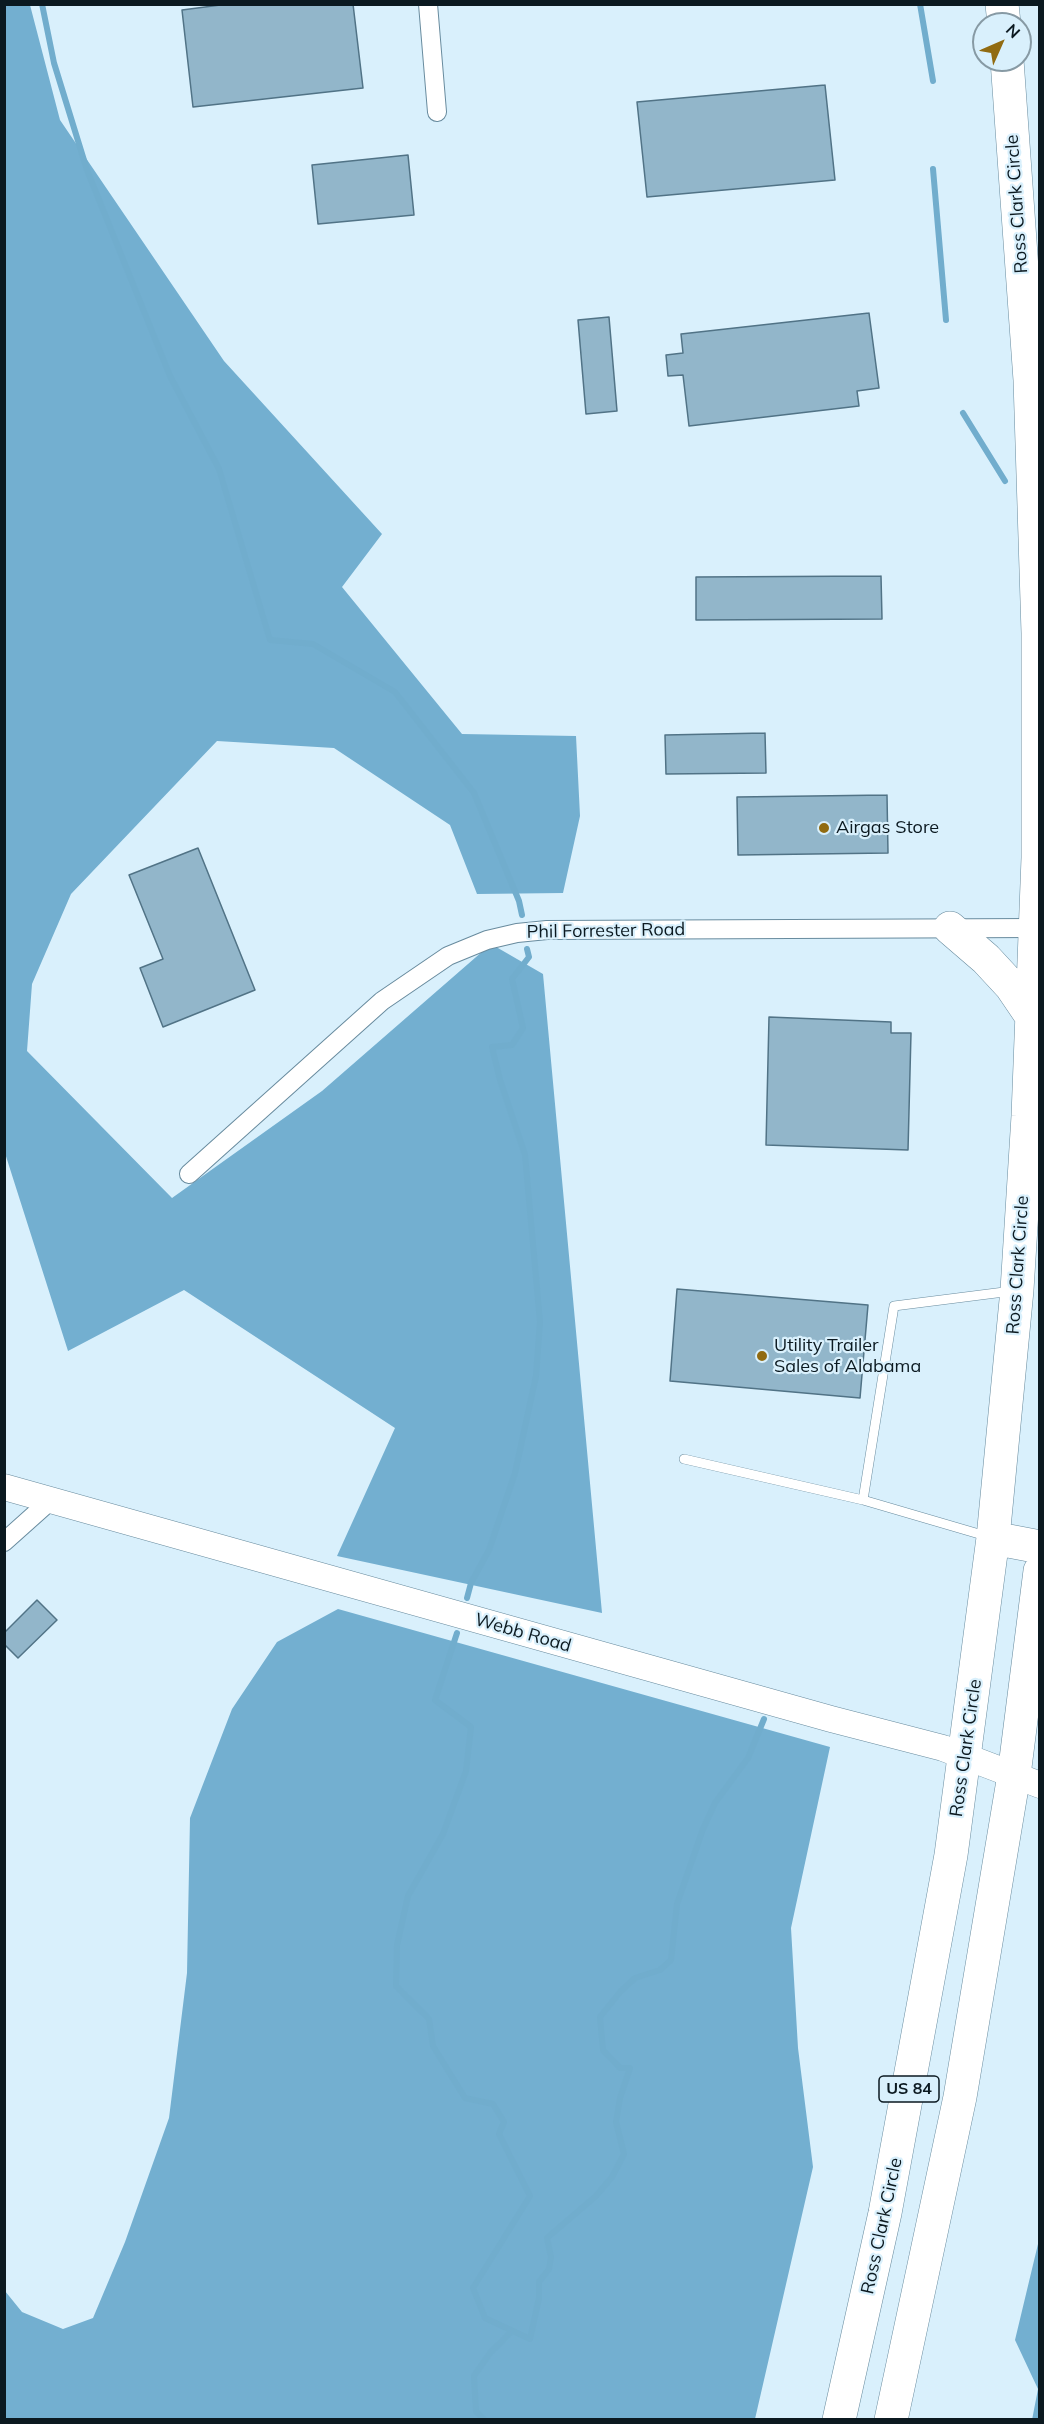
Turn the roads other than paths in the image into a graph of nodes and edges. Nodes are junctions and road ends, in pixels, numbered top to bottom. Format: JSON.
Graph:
{"nodes":[{"id":1,"x":428,"y":4,"type":"edge"},
{"id":2,"x":1008,"y":72,"type":"edge"},
{"id":3,"x":437,"y":112,"type":"dead end"},
{"id":4,"x":1037,"y":500,"type":"edge"},
{"id":5,"x":950,"y":928,"type":"junction"},
{"id":6,"x":1037,"y":928,"type":"edge"},
{"id":7,"x":1032,"y":1017,"type":"junction"},
{"id":8,"x":189,"y":1174,"type":"dead end"},
{"id":9,"x":1017,"y":1290,"type":"junction"},
{"id":10,"x":684,"y":1459,"type":"dead end"},
{"id":11,"x":4,"y":1487,"type":"edge"},
{"id":12,"x":51,"y":1500,"type":"junction"},
{"id":13,"x":863,"y":1500,"type":"junction"},
{"id":14,"x":993,"y":1538,"type":"junction"},
{"id":15,"x":4,"y":1542,"type":"edge"},
{"id":16,"x":1040,"y":1547,"type":"edge"},
{"id":17,"x":1040,"y":1571,"type":"edge"},
{"id":18,"x":966,"y":1756,"type":"junction"},
{"id":19,"x":1027,"y":1780,"type":"edge"},
{"id":20,"x":853,"y":2364,"type":"junction"},
{"id":21,"x":901,"y":2376,"type":"junction"},
{"id":22,"x":839,"y":2420,"type":"edge"},
{"id":23,"x":891,"y":2420,"type":"edge"}],
"edges":[{"from":1,"to":3,"type":"street"},
{"from":2,"to":4,"type":"highway","name":"Ross Clark Circle","number":"US 84"},
{"from":4,"to":6,"type":"highway","name":"Ross Clark Circle","number":"US 84"},
{"from":5,"to":6,"type":"street","name":"Phil Forrester Road"},
{"from":5,"to":7,"type":"highway"},
{"from":5,"to":8,"type":"street","name":"Phil Forrester Road"},
{"from":6,"to":7,"type":"highway","name":"Ross Clark Circle","number":"US 84"},
{"from":7,"to":9,"type":"highway","name":"Ross Clark Circle","number":"US 84"},
{"from":9,"to":13,"type":"lane"},
{"from":9,"to":14,"type":"highway","name":"Ross Clark Circle","number":"US 84"},
{"from":10,"to":13,"type":"lane"},
{"from":11,"to":12,"type":"street","name":"Webb Road"},
{"from":12,"to":15,"type":"street"},
{"from":12,"to":18,"type":"street","name":"Webb Road"},
{"from":13,"to":14,"type":"lane"},
{"from":14,"to":16,"type":"highway"},
{"from":14,"to":18,"type":"highway","name":"Ross Clark Circle","number":"US 84"},
{"from":17,"to":19,"type":"highway","number":"US 84"},
{"from":18,"to":19,"type":"street","name":"Webb Road"},
{"from":18,"to":20,"type":"highway","name":"Ross Clark Circle","number":"US 84"},
{"from":19,"to":21,"type":"highway","number":"US 84"},
{"from":20,"to":21,"type":"highway"},
{"from":20,"to":22,"type":"highway","name":"Ross Clark Circle","number":"US 84"},
{"from":21,"to":23,"type":"highway","number":"US 84"}]}
